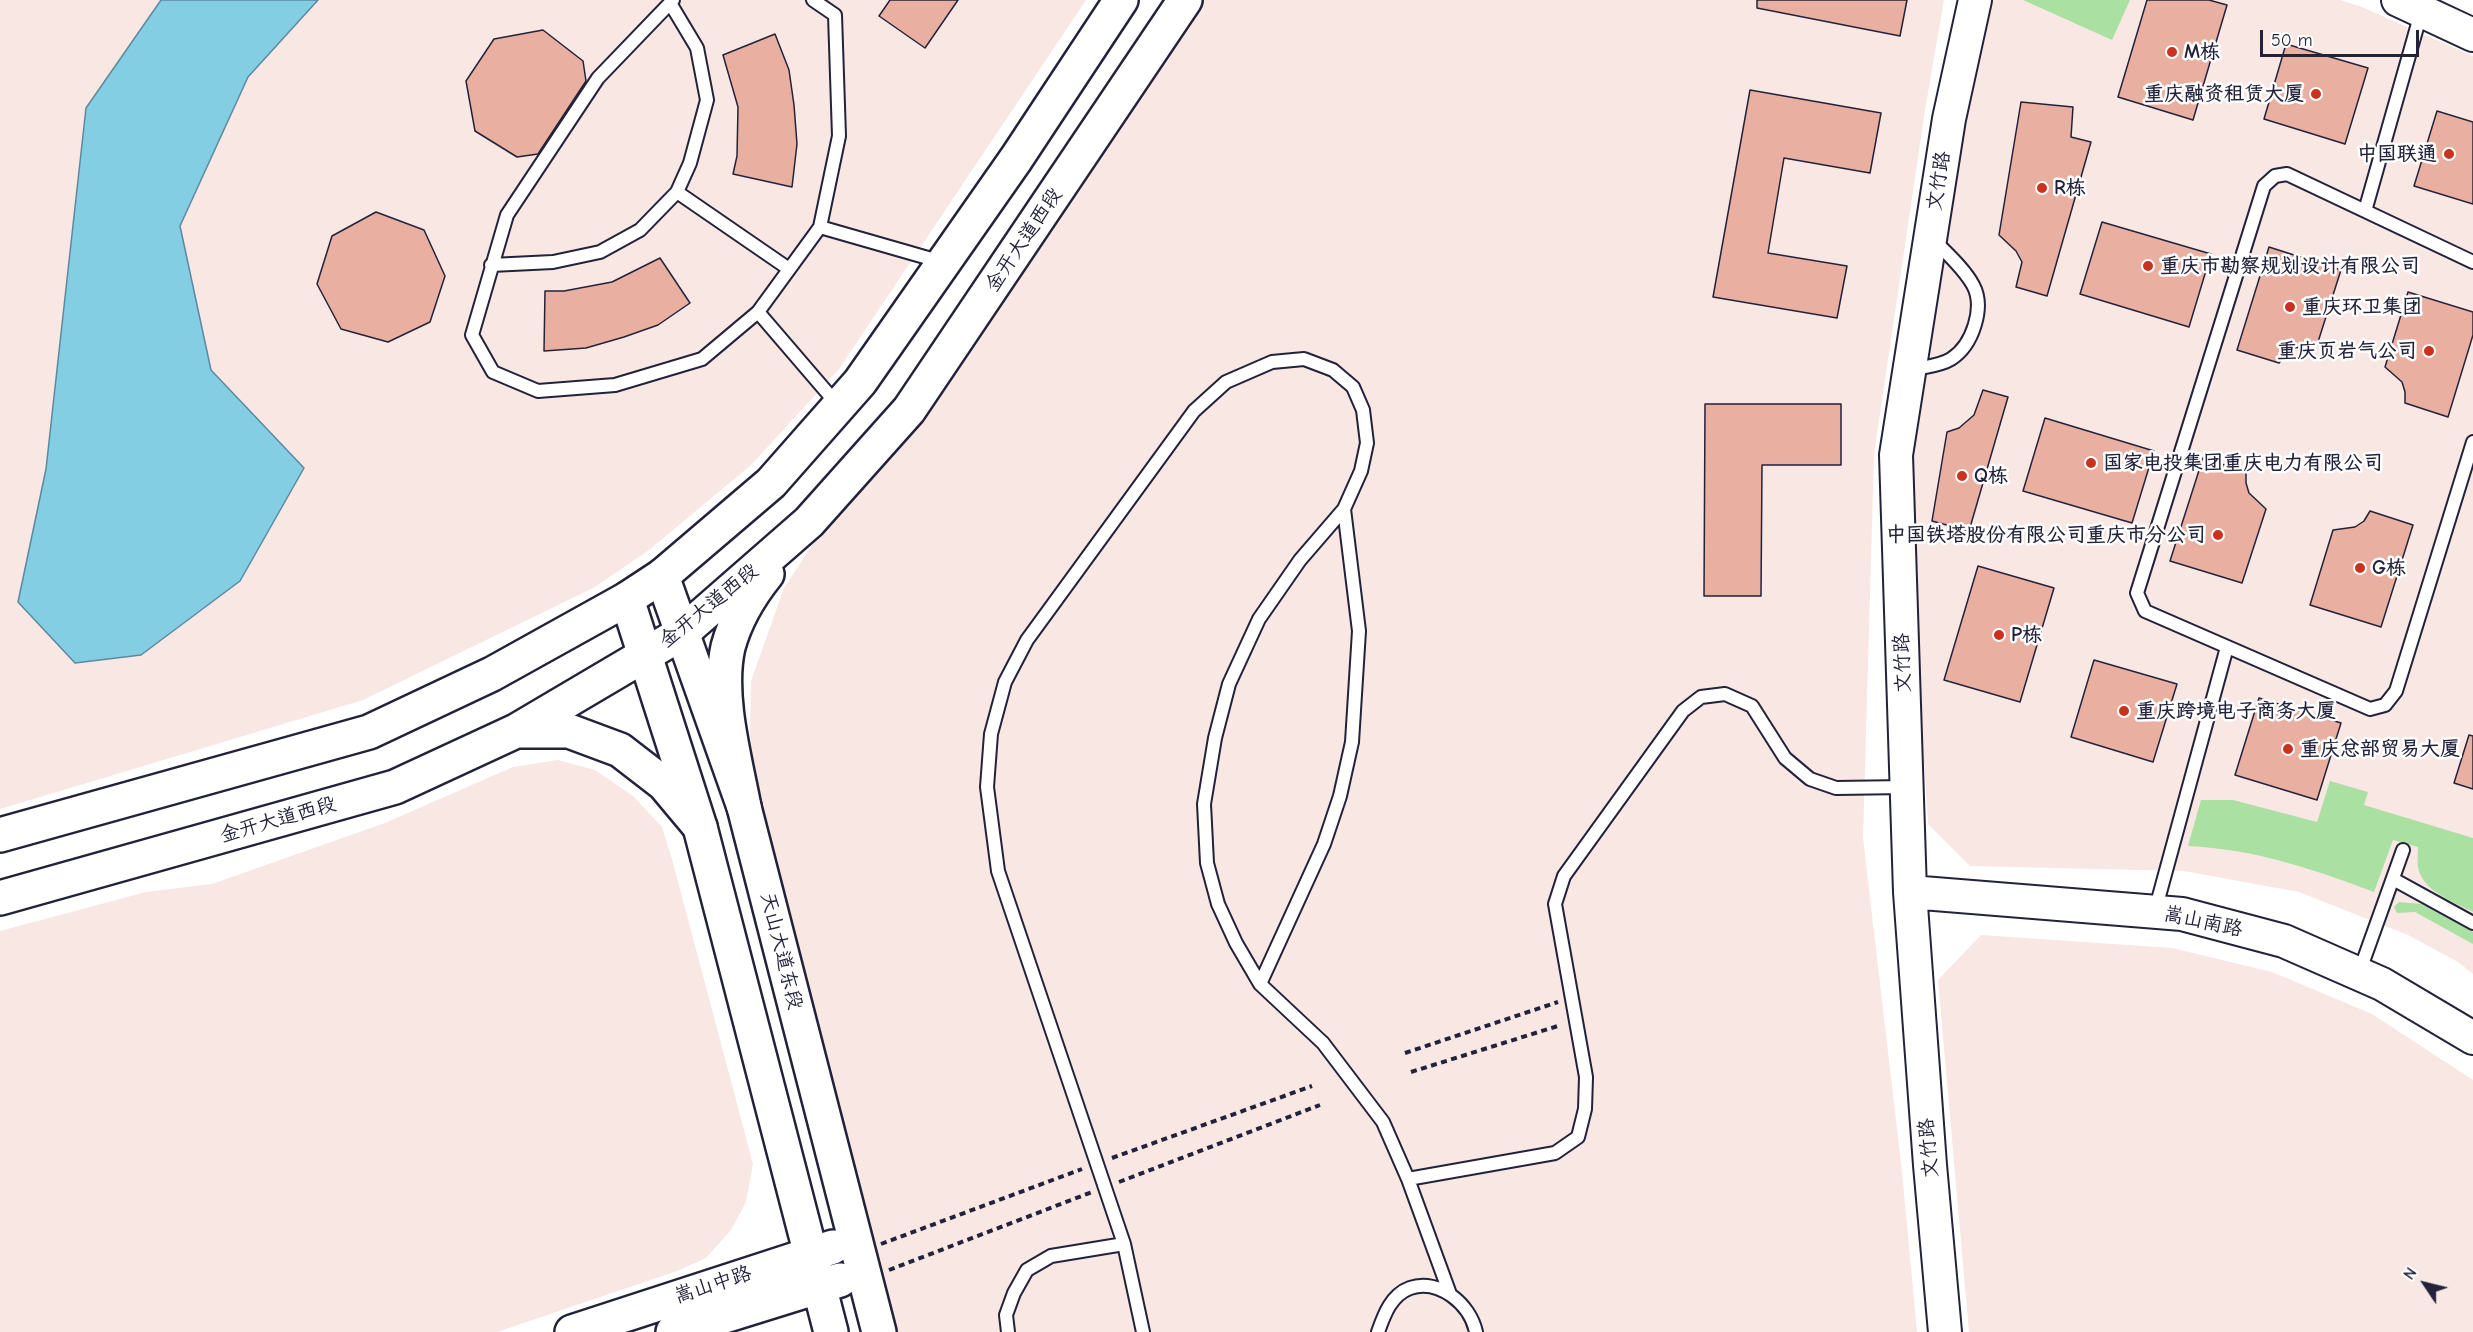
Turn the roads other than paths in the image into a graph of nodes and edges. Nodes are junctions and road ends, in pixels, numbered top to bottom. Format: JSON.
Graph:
{"nodes":[{"id":1,"x":813,"y":0,"type":"edge"},
{"id":2,"x":1121,"y":0,"type":"edge"},
{"id":3,"x":1185,"y":0,"type":"edge"},
{"id":4,"x":1975,"y":0,"type":"edge"},
{"id":5,"x":671,"y":2,"type":"edge"},
{"id":6,"x":2410,"y":5,"type":"edge"},
{"id":7,"x":2473,"y":36,"type":"edge"},
{"id":8,"x":677,"y":192,"type":"junction"},
{"id":9,"x":2365,"y":211,"type":"junction"},
{"id":10,"x":819,"y":227,"type":"junction"},
{"id":11,"x":1930,"y":235,"type":"junction"},
{"id":12,"x":2473,"y":262,"type":"edge"},
{"id":13,"x":944,"y":263,"type":"junction"},
{"id":14,"x":491,"y":265,"type":"junction"},
{"id":15,"x":789,"y":269,"type":"junction"},
{"id":16,"x":758,"y":312,"type":"junction"},
{"id":17,"x":1909,"y":370,"type":"junction"},
{"id":18,"x":839,"y":406,"type":"junction"},
{"id":19,"x":2473,"y":442,"type":"edge"},
{"id":20,"x":1344,"y":509,"type":"junction"},
{"id":21,"x":809,"y":522,"type":"junction"},
{"id":22,"x":662,"y":576,"type":"junction"},
{"id":23,"x":627,"y":599,"type":"junction"},
{"id":24,"x":682,"y":633,"type":"junction"},
{"id":25,"x":2228,"y":647,"type":"junction"},
{"id":26,"x":645,"y":656,"type":"junction"},
{"id":27,"x":516,"y":731,"type":"junction"},
{"id":28,"x":1906,"y":787,"type":"junction"},
{"id":29,"x":744,"y":807,"type":"junction"},
{"id":30,"x":700,"y":827,"type":"junction"},
{"id":31,"x":0,"y":836,"type":"edge"},
{"id":32,"x":2403,"y":850,"type":"dead end"},
{"id":33,"x":2393,"y":879,"type":"junction"},
{"id":34,"x":1910,"y":892,"type":"junction"},
{"id":35,"x":0,"y":898,"type":"edge"},
{"id":36,"x":2154,"y":912,"type":"junction"},
{"id":37,"x":2473,"y":924,"type":"edge"},
{"id":38,"x":2358,"y":974,"type":"junction"},
{"id":39,"x":1260,"y":984,"type":"junction"},
{"id":40,"x":2473,"y":1038,"type":"edge"},
{"id":41,"x":1408,"y":1179,"type":"junction"},
{"id":42,"x":1124,"y":1244,"type":"junction"},
{"id":43,"x":812,"y":1253,"type":"junction"},
{"id":44,"x":868,"y":1258,"type":"junction"},
{"id":45,"x":820,"y":1286,"type":"junction"},
{"id":46,"x":1450,"y":1294,"type":"junction"},
{"id":47,"x":572,"y":1332,"type":"edge"},
{"id":48,"x":673,"y":1332,"type":"edge"},
{"id":49,"x":831,"y":1332,"type":"edge"},
{"id":50,"x":879,"y":1332,"type":"edge"},
{"id":51,"x":1008,"y":1332,"type":"edge"},
{"id":52,"x":1143,"y":1332,"type":"edge"},
{"id":53,"x":1378,"y":1332,"type":"edge"},
{"id":54,"x":1476,"y":1332,"type":"edge"},
{"id":55,"x":1945,"y":1332,"type":"edge"}],
"edges":[{"from":1,"to":10,"type":"lane"},
{"from":2,"to":13,"type":"main road"},
{"from":3,"to":21,"type":"main road","name":"金开大道西段"},
{"from":4,"to":11,"type":"street","name":"文竹路"},
{"from":5,"to":8,"type":"lane"},
{"from":5,"to":14,"type":"lane"},
{"from":6,"to":7,"type":"street"},
{"from":6,"to":9,"type":"lane"},
{"from":8,"to":14,"type":"lane"},
{"from":8,"to":15,"type":"lane"},
{"from":9,"to":12,"type":"lane"},
{"from":9,"to":25,"type":"lane"},
{"from":10,"to":13,"type":"lane"},
{"from":10,"to":15,"type":"lane"},
{"from":11,"to":17,"type":"street","name":"文竹路"},
{"from":11,"to":17,"type":"lane"},
{"from":13,"to":18,"type":"main road"},
{"from":14,"to":16,"type":"lane"},
{"from":15,"to":16,"type":"lane"},
{"from":16,"to":18,"type":"lane"},
{"from":17,"to":28,"type":"street","name":"文竹路"},
{"from":18,"to":22,"type":"main road"},
{"from":19,"to":25,"type":"lane"},
{"from":20,"to":39,"type":"lane"},
{"from":20,"to":39,"type":"lane"},
{"from":20,"to":42,"type":"lane"},
{"from":21,"to":24,"type":"main road","name":"金开大道西段"},
{"from":21,"to":29,"type":"main road"},
{"from":22,"to":23,"type":"main road"},
{"from":22,"to":24,"type":"main road","name":"天山大道东段"},
{"from":23,"to":26,"type":"main road"},
{"from":23,"to":31,"type":"main road"},
{"from":24,"to":26,"type":"main road","name":"金开大道西段"},
{"from":24,"to":29,"type":"main road","name":"天山大道东段"},
{"from":25,"to":36,"type":"lane"},
{"from":26,"to":27,"type":"main road","name":"金开大道西段"},
{"from":26,"to":30,"type":"main road"},
{"from":27,"to":30,"type":"main road"},
{"from":27,"to":35,"type":"main road","name":"金开大道西段"},
{"from":28,"to":34,"type":"street","name":"文竹路"},
{"from":28,"to":41,"type":"lane"},
{"from":29,"to":44,"type":"main road","name":"天山大道东段"},
{"from":30,"to":43,"type":"main road"},
{"from":32,"to":33,"type":"lane"},
{"from":33,"to":37,"type":"lane"},
{"from":33,"to":38,"type":"lane"},
{"from":34,"to":36,"type":"street","name":"嵩山南路"},
{"from":34,"to":55,"type":"street","name":"文竹路"},
{"from":36,"to":38,"type":"street","name":"嵩山南路"},
{"from":38,"to":40,"type":"street","name":"嵩山南路"},
{"from":39,"to":41,"type":"lane"},
{"from":41,"to":46,"type":"lane"},
{"from":42,"to":51,"type":"lane"},
{"from":42,"to":52,"type":"lane"},
{"from":43,"to":44,"type":"main road","name":"嵩山中路"},
{"from":43,"to":45,"type":"main road"},
{"from":43,"to":47,"type":"main road","name":"嵩山中路"},
{"from":44,"to":45,"type":"main road","name":"嵩山中路"},
{"from":44,"to":50,"type":"main road","name":"天山大道东段"},
{"from":45,"to":48,"type":"main road","name":"嵩山中路"},
{"from":45,"to":49,"type":"main road"},
{"from":46,"to":53,"type":"lane"},
{"from":46,"to":54,"type":"lane"}]}
